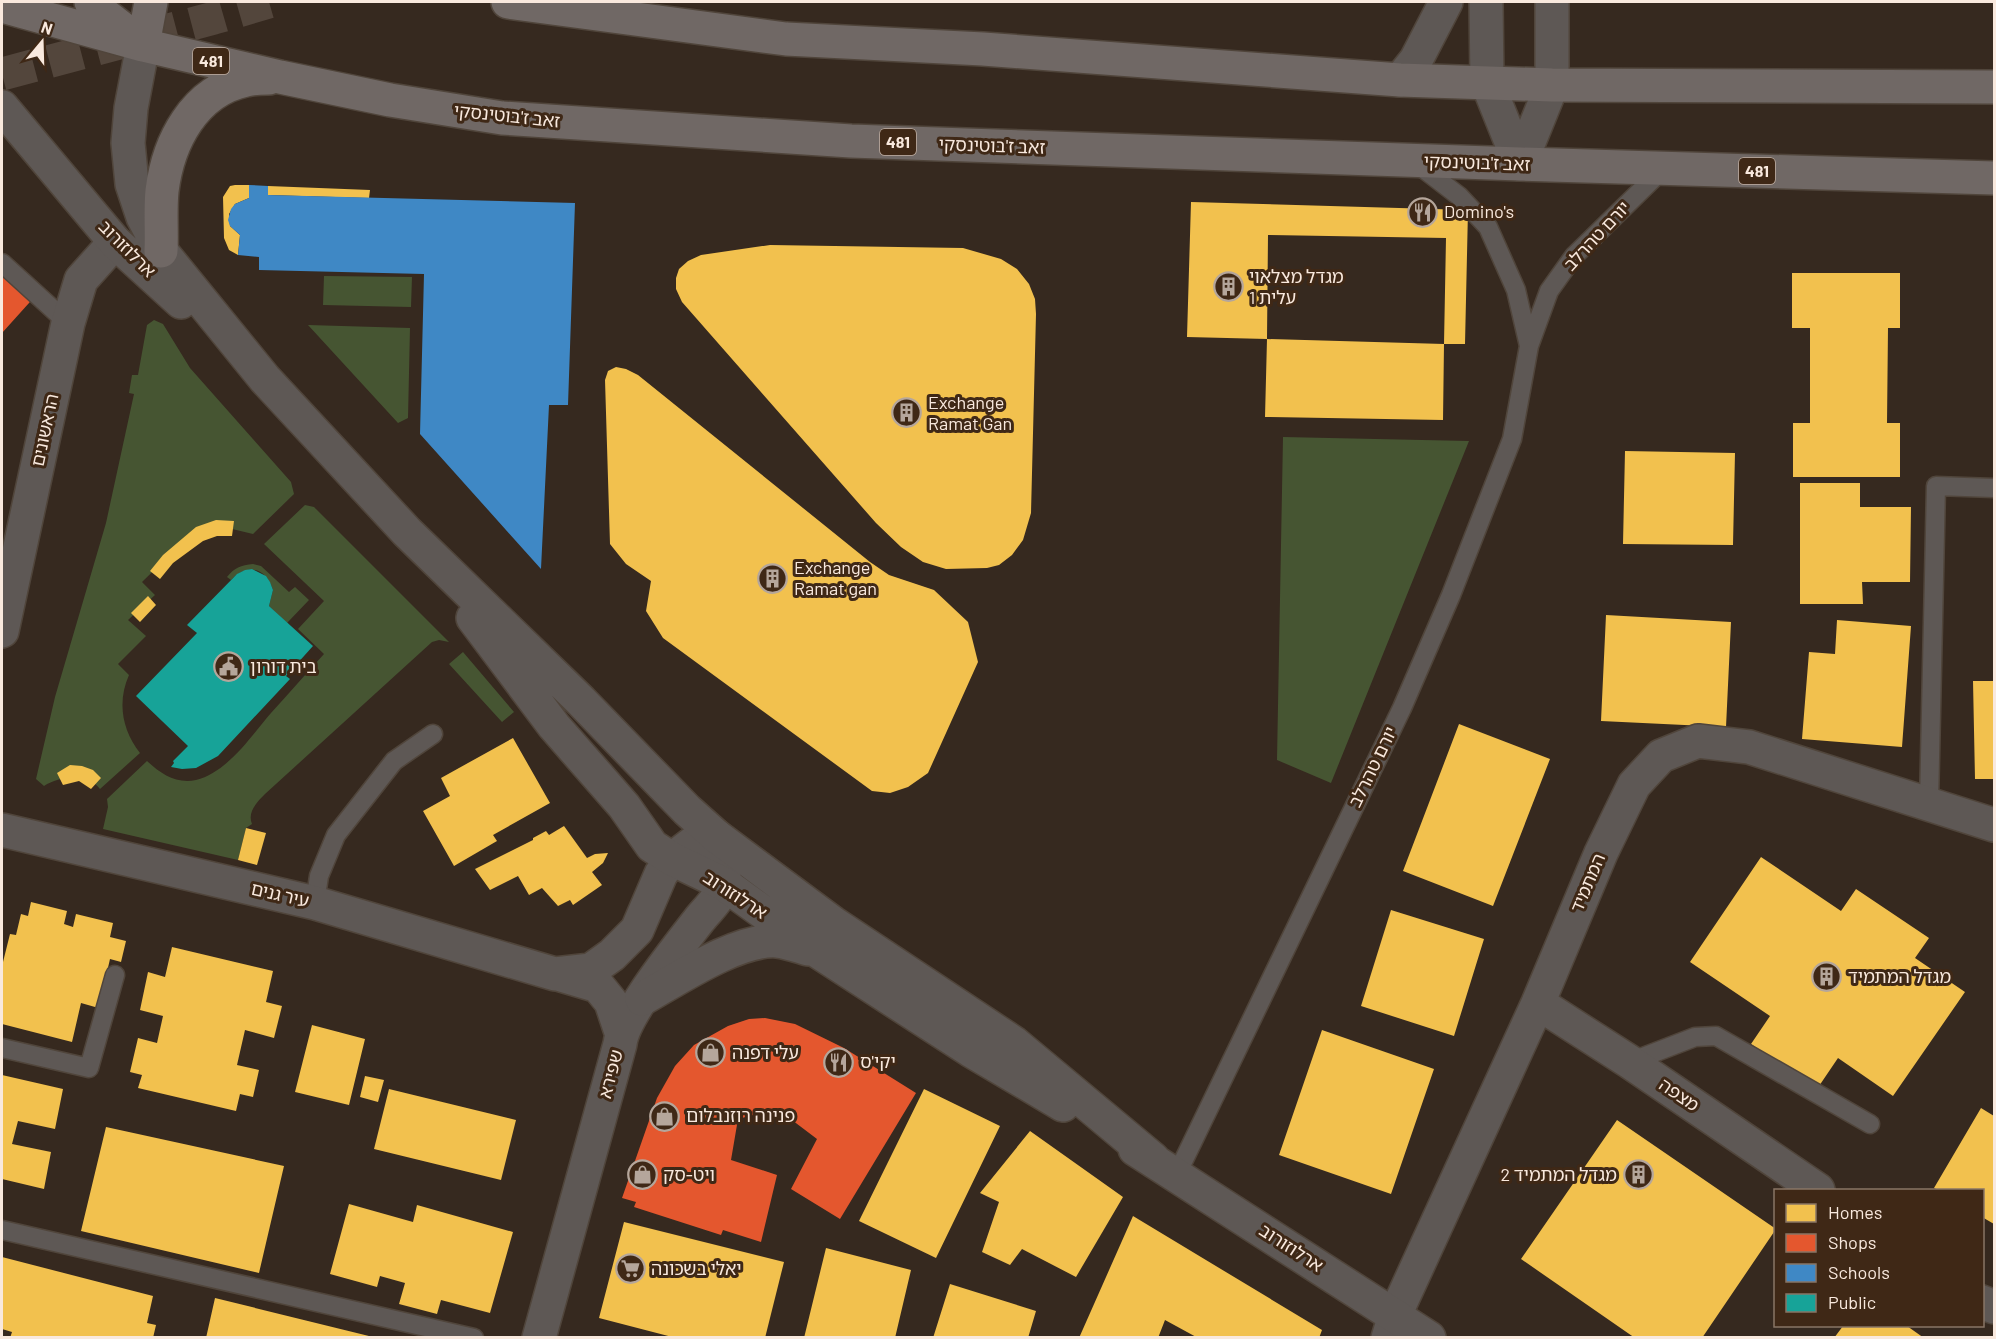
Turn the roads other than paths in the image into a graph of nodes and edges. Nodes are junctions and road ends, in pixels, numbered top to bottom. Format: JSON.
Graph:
{"nodes":[{"id":1,"x":92,"y":2,"type":"edge"},
{"id":2,"x":152,"y":2,"type":"edge"},
{"id":3,"x":508,"y":2,"type":"edge"},
{"id":4,"x":1446,"y":2,"type":"edge"},
{"id":5,"x":1486,"y":2,"type":"edge"},
{"id":6,"x":1551,"y":2,"type":"edge"},
{"id":7,"x":2,"y":6,"type":"edge"},
{"id":8,"x":143,"y":45,"type":"junction"},
{"id":9,"x":280,"y":76,"type":"junction"},
{"id":10,"x":1400,"y":80,"type":"junction"},
{"id":11,"x":1487,"y":82,"type":"junction"},
{"id":12,"x":1552,"y":85,"type":"junction"},
{"id":13,"x":1995,"y":87,"type":"edge"},
{"id":14,"x":2,"y":107,"type":"edge"},
{"id":15,"x":1413,"y":161,"type":"junction"},
{"id":16,"x":1520,"y":164,"type":"junction"},
{"id":17,"x":1663,"y":168,"type":"junction"},
{"id":18,"x":1995,"y":178,"type":"edge"},
{"id":19,"x":115,"y":242,"type":"junction"},
{"id":20,"x":161,"y":251,"type":"junction"},
{"id":21,"x":2,"y":263,"type":"edge"},
{"id":22,"x":68,"y":323,"type":"junction"},
{"id":23,"x":1529,"y":346,"type":"junction"},
{"id":24,"x":265,"y":379,"type":"junction"},
{"id":25,"x":1995,"y":488,"type":"edge"},
{"id":26,"x":407,"y":532,"type":"junction"},
{"id":27,"x":2,"y":631,"type":"edge"},
{"id":28,"x":433,"y":734,"type":"dead end"},
{"id":29,"x":1929,"y":803,"type":"junction"},
{"id":30,"x":1995,"y":825,"type":"edge"},
{"id":31,"x":2,"y":830,"type":"edge"},
{"id":32,"x":716,"y":836,"type":"junction"},
{"id":33,"x":672,"y":858,"type":"junction"},
{"id":34,"x":724,"y":884,"type":"junction"},
{"id":35,"x":315,"y":903,"type":"junction"},
{"id":36,"x":817,"y":951,"type":"junction"},
{"id":37,"x":555,"y":974,"type":"junction"},
{"id":38,"x":115,"y":975,"type":"dead end"},
{"id":39,"x":642,"y":999,"type":"junction"},
{"id":40,"x":1538,"y":1003,"type":"junction"},
{"id":41,"x":621,"y":1032,"type":"junction"},
{"id":42,"x":2,"y":1048,"type":"edge"},
{"id":43,"x":1630,"y":1062,"type":"junction"},
{"id":44,"x":1870,"y":1124,"type":"dead end"},
{"id":45,"x":1165,"y":1167,"type":"junction"},
{"id":46,"x":1815,"y":1189,"type":"edge"},
{"id":47,"x":2,"y":1230,"type":"edge"},
{"id":48,"x":1391,"y":1326,"type":"edge"},
{"id":49,"x":474,"y":1338,"type":"edge"},
{"id":50,"x":539,"y":1338,"type":"edge"},
{"id":51,"x":1429,"y":1338,"type":"edge"}],
"edges":[{"from":1,"to":8,"type":"main road"},
{"from":2,"to":8,"type":"main road"},
{"from":3,"to":10,"type":"main road"},
{"from":4,"to":10,"type":"street"},
{"from":5,"to":11,"type":"street"},
{"from":6,"to":12,"type":"street"},
{"from":7,"to":8,"type":"main road","name":"זאב ז'בוטינסקי","number":"481"},
{"from":8,"to":9,"type":"main road","name":"זאב ז'בוטינסקי","number":"481"},
{"from":8,"to":20,"type":"street","name":"ארלוזורוב"},
{"from":9,"to":15,"type":"main road","name":"זאב ז'בוטינסקי","number":"481"},
{"from":9,"to":20,"type":"main road"},
{"from":10,"to":11,"type":"main road"},
{"from":11,"to":12,"type":"main road"},
{"from":11,"to":16,"type":"street"},
{"from":12,"to":13,"type":"main road"},
{"from":12,"to":16,"type":"street"},
{"from":14,"to":19,"type":"street","name":"ארלוזורוב"},
{"from":15,"to":16,"type":"main road","name":"זאב ז'בוטינסקי","number":"481"},
{"from":15,"to":23,"type":"lane","name":"יורם טהרלב"},
{"from":16,"to":17,"type":"main road","name":"זאב ז'בוטינסקי","number":"481"},
{"from":17,"to":18,"type":"main road","name":"זאב ז'בוטינסקי","number":"481"},
{"from":17,"to":23,"type":"lane","name":"יורם טהרלב"},
{"from":19,"to":22,"type":"street","name":"הראשונים"},
{"from":19,"to":24,"type":"street","name":"ארלוזורוב"},
{"from":20,"to":24,"type":"street","name":"ארלוזורוב"},
{"from":21,"to":22,"type":"lane"},
{"from":22,"to":27,"type":"street","name":"הראשונים"},
{"from":23,"to":45,"type":"lane","name":"יורם טהרלב"},
{"from":24,"to":26,"type":"street","name":"ארלוזורוב"},
{"from":25,"to":29,"type":"lane"},
{"from":26,"to":32,"type":"street","name":"ארלוזורוב"},
{"from":26,"to":33,"type":"street","name":"ארלוזורוב"},
{"from":28,"to":35,"type":"lane"},
{"from":29,"to":30,"type":"street","name":"המתמיד"},
{"from":29,"to":40,"type":"street","name":"המתמיד"},
{"from":31,"to":35,"type":"street","name":"עיר גנים"},
{"from":32,"to":33,"type":"street","name":"עיר גנים"},
{"from":32,"to":34,"type":"street"},
{"from":32,"to":45,"type":"street","name":"ארלוזורוב"},
{"from":33,"to":34,"type":"street","name":"ארלוזורוב"},
{"from":33,"to":37,"type":"street","name":"עיר גנים"},
{"from":34,"to":36,"type":"street","name":"ארלוזורוב"},
{"from":34,"to":39,"type":"street","name":"שפירא"},
{"from":35,"to":37,"type":"street","name":"עיר גנים"},
{"from":36,"to":39,"type":"street"},
{"from":36,"to":45,"type":"street","name":"ארלוזורוב"},
{"from":37,"to":41,"type":"street","name":"עיר גנים"},
{"from":38,"to":42,"type":"lane"},
{"from":39,"to":41,"type":"street","name":"שפירא"},
{"from":40,"to":43,"type":"street","name":"מצפה"},
{"from":40,"to":48,"type":"street","name":"המתמיד"},
{"from":41,"to":50,"type":"street","name":"שפירא"},
{"from":43,"to":44,"type":"lane"},
{"from":43,"to":46,"type":"street","name":"מצפה"},
{"from":45,"to":48,"type":"street","name":"ארלוזורוב"},
{"from":47,"to":49,"type":"lane"},
{"from":48,"to":51,"type":"street","name":"ארלוזורוב"}]}
